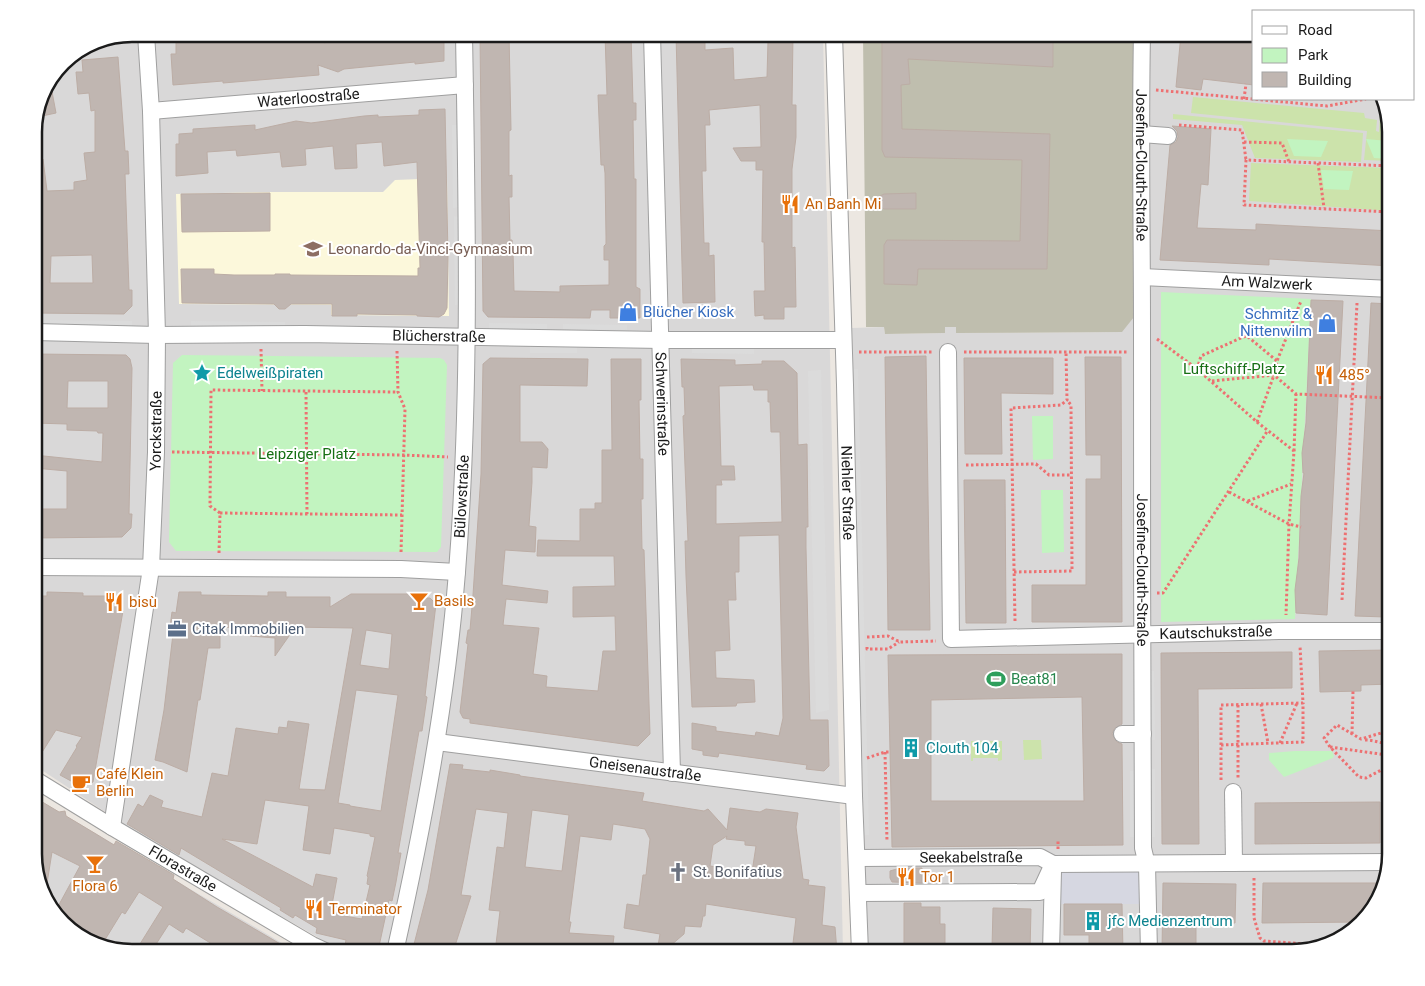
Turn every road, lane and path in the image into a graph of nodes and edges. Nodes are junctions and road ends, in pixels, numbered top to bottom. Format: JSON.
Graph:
{"nodes":[{"id":1,"x":147,"y":42,"type":"edge"},
{"id":2,"x":464,"y":42,"type":"edge"},
{"id":3,"x":652,"y":42,"type":"edge"},
{"id":4,"x":834,"y":42,"type":"edge"},
{"id":5,"x":1142,"y":42,"type":"edge"},
{"id":6,"x":1246,"y":84,"type":"dead end"},
{"id":7,"x":465,"y":85,"type":"junction"},
{"id":8,"x":1141,"y":89,"type":"junction"},
{"id":9,"x":1245,"y":97,"type":"junction"},
{"id":10,"x":1252,"y":98,"type":"edge"},
{"id":11,"x":1269,"y":100,"type":"edge"},
{"id":12,"x":1361,"y":100,"type":"edge"},
{"id":13,"x":1308,"y":102,"type":"edge"},
{"id":14,"x":151,"y":111,"type":"junction"},
{"id":15,"x":1169,"y":130,"type":"joint"},
{"id":16,"x":1140,"y":134,"type":"junction"},
{"id":17,"x":1244,"y":142,"type":"junction"},
{"id":18,"x":1246,"y":160,"type":"junction"},
{"id":19,"x":1289,"y":162,"type":"junction"},
{"id":20,"x":1318,"y":163,"type":"junction"},
{"id":21,"x":1382,"y":166,"type":"edge"},
{"id":22,"x":1324,"y":208,"type":"junction"},
{"id":23,"x":1382,"y":211,"type":"edge"},
{"id":24,"x":1142,"y":277,"type":"junction"},
{"id":25,"x":1307,"y":285,"type":"junction"},
{"id":26,"x":1358,"y":288,"type":"junction"},
{"id":27,"x":1382,"y":289,"type":"edge"},
{"id":28,"x":1142,"y":329,"type":"junction"},
{"id":29,"x":43,"y":332,"type":"edge"},
{"id":30,"x":157,"y":335,"type":"junction"},
{"id":31,"x":260,"y":336,"type":"junction"},
{"id":32,"x":397,"y":337,"type":"junction"},
{"id":33,"x":466,"y":337,"type":"junction"},
{"id":34,"x":662,"y":340,"type":"junction"},
{"id":35,"x":843,"y":346,"type":"junction"},
{"id":36,"x":948,"y":352,"type":"junction"},
{"id":37,"x":1066,"y":352,"type":"junction"},
{"id":38,"x":1142,"y":352,"type":"junction"},
{"id":39,"x":1277,"y":361,"type":"junction"},
{"id":40,"x":1197,"y":369,"type":"junction"},
{"id":41,"x":1274,"y":375,"type":"junction"},
{"id":42,"x":1212,"y":382,"type":"junction"},
{"id":43,"x":262,"y":391,"type":"junction"},
{"id":44,"x":306,"y":392,"type":"junction"},
{"id":45,"x":398,"y":392,"type":"junction"},
{"id":46,"x":1296,"y":394,"type":"junction"},
{"id":47,"x":1352,"y":397,"type":"junction"},
{"id":48,"x":1382,"y":398,"type":"edge"},
{"id":49,"x":1067,"y":400,"type":"junction"},
{"id":50,"x":1257,"y":422,"type":"junction"},
{"id":51,"x":1268,"y":430,"type":"junction"},
{"id":52,"x":1294,"y":451,"type":"junction"},
{"id":53,"x":156,"y":452,"type":"junction"},
{"id":54,"x":210,"y":452,"type":"junction"},
{"id":55,"x":306,"y":453,"type":"junction"},
{"id":56,"x":403,"y":455,"type":"junction"},
{"id":57,"x":462,"y":458,"type":"junction"},
{"id":58,"x":1012,"y":464,"type":"junction"},
{"id":59,"x":949,"y":465,"type":"junction"},
{"id":60,"x":1071,"y":475,"type":"junction"},
{"id":61,"x":1291,"y":484,"type":"junction"},
{"id":62,"x":1229,"y":492,"type":"junction"},
{"id":63,"x":1248,"y":501,"type":"junction"},
{"id":64,"x":220,"y":513,"type":"junction"},
{"id":65,"x":307,"y":514,"type":"junction"},
{"id":66,"x":402,"y":515,"type":"junction"},
{"id":67,"x":1289,"y":524,"type":"junction"},
{"id":68,"x":1301,"y":527,"type":"dead end"},
{"id":69,"x":43,"y":567,"type":"edge"},
{"id":70,"x":151,"y":568,"type":"junction"},
{"id":71,"x":219,"y":568,"type":"junction"},
{"id":72,"x":401,"y":569,"type":"junction"},
{"id":73,"x":457,"y":572,"type":"junction"},
{"id":74,"x":1014,"y":572,"type":"junction"},
{"id":75,"x":1142,"y":594,"type":"junction"},
{"id":76,"x":1342,"y":600,"type":"dead end"},
{"id":77,"x":1292,"y":631,"type":"junction"},
{"id":78,"x":1382,"y":631,"type":"edge"},
{"id":79,"x":1141,"y":634,"type":"junction"},
{"id":80,"x":1015,"y":637,"type":"junction"},
{"id":81,"x":951,"y":639,"type":"junction"},
{"id":82,"x":900,"y":642,"type":"junction"},
{"id":83,"x":1353,"y":691,"type":"dead end"},
{"id":84,"x":1297,"y":703,"type":"junction"},
{"id":85,"x":1303,"y":703,"type":"junction"},
{"id":86,"x":1261,"y":704,"type":"junction"},
{"id":87,"x":1238,"y":705,"type":"junction"},
{"id":88,"x":1382,"y":733,"type":"edge"},
{"id":89,"x":1122,"y":734,"type":"dead end"},
{"id":90,"x":1142,"y":734,"type":"junction"},
{"id":91,"x":1352,"y":734,"type":"junction"},
{"id":92,"x":1361,"y":740,"type":"junction"},
{"id":93,"x":436,"y":742,"type":"junction"},
{"id":94,"x":1268,"y":743,"type":"junction"},
{"id":95,"x":1280,"y":743,"type":"junction"},
{"id":96,"x":1382,"y":743,"type":"edge"},
{"id":97,"x":1238,"y":744,"type":"junction"},
{"id":98,"x":1221,"y":745,"type":"junction"},
{"id":99,"x":1330,"y":747,"type":"junction"},
{"id":100,"x":885,"y":752,"type":"junction"},
{"id":101,"x":891,"y":752,"type":"dead end"},
{"id":102,"x":1382,"y":754,"type":"edge"},
{"id":103,"x":854,"y":762,"type":"junction"},
{"id":104,"x":1382,"y":770,"type":"edge"},
{"id":105,"x":672,"y":773,"type":"junction"},
{"id":106,"x":43,"y":784,"type":"edge"},
{"id":107,"x":1228,"y":785,"type":"junction"},
{"id":108,"x":854,"y":796,"type":"junction"},
{"id":109,"x":112,"y":827,"type":"junction"},
{"id":110,"x":857,"y":858,"type":"junction"},
{"id":111,"x":887,"y":858,"type":"junction"},
{"id":112,"x":1382,"y":862,"type":"edge"},
{"id":113,"x":1234,"y":863,"type":"junction"},
{"id":114,"x":1254,"y":863,"type":"junction"},
{"id":115,"x":1053,"y":864,"type":"junction"},
{"id":116,"x":1147,"y":865,"type":"junction"},
{"id":117,"x":858,"y":893,"type":"junction"},
{"id":118,"x":1301,"y":943,"type":"edge"},
{"id":119,"x":303,"y":944,"type":"edge"},
{"id":120,"x":397,"y":944,"type":"edge"},
{"id":121,"x":860,"y":944,"type":"edge"},
{"id":122,"x":1051,"y":944,"type":"edge"},
{"id":123,"x":1149,"y":944,"type":"edge"}],
"edges":[{"from":1,"to":14,"type":"street","name":"Yorckstraße"},
{"from":2,"to":7,"type":"street","name":"Bülowstraße"},
{"from":3,"to":34,"type":"street","name":"Schwerinstraße"},
{"from":4,"to":35,"type":"street","name":"Niehler Straße"},
{"from":5,"to":8,"type":"street","name":"Josefine-Clouth-Straße"},
{"from":6,"to":9,"type":"path"},
{"from":7,"to":14,"type":"street","name":"Waterloostraße"},
{"from":7,"to":33,"type":"street","name":"Bülowstraße"},
{"from":8,"to":9,"type":"path"},
{"from":8,"to":16,"type":"street","name":"Josefine-Clouth-Straße"},
{"from":9,"to":10,"type":"path"},
{"from":11,"to":13,"type":"path"},
{"from":12,"to":13,"type":"path"},
{"from":14,"to":30,"type":"street","name":"Yorckstraße"},
{"from":15,"to":16,"type":"street"},
{"from":15,"to":17,"type":"path"},
{"from":16,"to":24,"type":"street","name":"Josefine-Clouth-Straße"},
{"from":17,"to":18,"type":"path"},
{"from":17,"to":19,"type":"path"},
{"from":18,"to":19,"type":"path"},
{"from":18,"to":22,"type":"path"},
{"from":19,"to":20,"type":"path"},
{"from":20,"to":21,"type":"path"},
{"from":20,"to":22,"type":"path"},
{"from":22,"to":23,"type":"path"},
{"from":24,"to":25,"type":"street","name":"Am Walzwerk"},
{"from":24,"to":28,"type":"street","name":"Josefine-Clouth-Straße"},
{"from":25,"to":26,"type":"street","name":"Am Walzwerk"},
{"from":25,"to":39,"type":"path"},
{"from":26,"to":27,"type":"street","name":"Am Walzwerk"},
{"from":26,"to":47,"type":"path"},
{"from":28,"to":38,"type":"street","name":"Josefine-Clouth-Straße"},
{"from":28,"to":40,"type":"path"},
{"from":29,"to":30,"type":"street","name":"Blücherstraße"},
{"from":30,"to":31,"type":"street","name":"Blücherstraße"},
{"from":30,"to":53,"type":"street","name":"Yorckstraße"},
{"from":31,"to":32,"type":"street","name":"Blücherstraße"},
{"from":31,"to":43,"type":"path"},
{"from":32,"to":33,"type":"street","name":"Blücherstraße"},
{"from":32,"to":45,"type":"path"},
{"from":33,"to":34,"type":"street","name":"Blücherstraße"},
{"from":33,"to":57,"type":"street","name":"Bülowstraße"},
{"from":34,"to":35,"type":"street","name":"Blücherstraße"},
{"from":34,"to":105,"type":"street","name":"Schwerinstraße"},
{"from":35,"to":36,"type":"path"},
{"from":35,"to":103,"type":"street","name":"Niehler Straße"},
{"from":36,"to":37,"type":"path"},
{"from":36,"to":59,"type":"street"},
{"from":37,"to":38,"type":"path"},
{"from":37,"to":49,"type":"path"},
{"from":38,"to":75,"type":"street","name":"Josefine-Clouth-Straße"},
{"from":39,"to":40,"type":"path"},
{"from":39,"to":41,"type":"path"},
{"from":40,"to":42,"type":"path"},
{"from":41,"to":42,"type":"path"},
{"from":41,"to":46,"type":"path"},
{"from":41,"to":50,"type":"path"},
{"from":42,"to":50,"type":"path"},
{"from":43,"to":44,"type":"path"},
{"from":43,"to":54,"type":"path"},
{"from":44,"to":45,"type":"path"},
{"from":44,"to":55,"type":"path"},
{"from":45,"to":56,"type":"path"},
{"from":46,"to":47,"type":"path"},
{"from":46,"to":52,"type":"path"},
{"from":47,"to":48,"type":"path"},
{"from":47,"to":76,"type":"path"},
{"from":49,"to":58,"type":"path"},
{"from":49,"to":60,"type":"path"},
{"from":50,"to":51,"type":"path"},
{"from":51,"to":52,"type":"path"},
{"from":51,"to":62,"type":"path"},
{"from":52,"to":61,"type":"path"},
{"from":53,"to":54,"type":"path"},
{"from":53,"to":70,"type":"street","name":"Yorckstraße"},
{"from":54,"to":55,"type":"path"},
{"from":54,"to":64,"type":"path"},
{"from":55,"to":56,"type":"path"},
{"from":55,"to":65,"type":"path"},
{"from":56,"to":57,"type":"path"},
{"from":56,"to":66,"type":"path"},
{"from":57,"to":73,"type":"street","name":"Bülowstraße"},
{"from":58,"to":59,"type":"path"},
{"from":58,"to":60,"type":"path"},
{"from":58,"to":74,"type":"path"},
{"from":59,"to":81,"type":"street"},
{"from":60,"to":74,"type":"path"},
{"from":61,"to":63,"type":"path"},
{"from":61,"to":67,"type":"path"},
{"from":62,"to":63,"type":"path"},
{"from":62,"to":75,"type":"path"},
{"from":63,"to":67,"type":"path"},
{"from":64,"to":65,"type":"path"},
{"from":64,"to":71,"type":"path"},
{"from":65,"to":66,"type":"path"},
{"from":66,"to":72,"type":"path"},
{"from":67,"to":68,"type":"path"},
{"from":67,"to":77,"type":"path"},
{"from":69,"to":70,"type":"street"},
{"from":70,"to":71,"type":"street"},
{"from":70,"to":109,"type":"street","name":"Yorckstraße"},
{"from":71,"to":72,"type":"street"},
{"from":72,"to":73,"type":"street"},
{"from":73,"to":93,"type":"street","name":"Bülowstraße"},
{"from":74,"to":80,"type":"path"},
{"from":75,"to":79,"type":"street","name":"Josefine-Clouth-Straße"},
{"from":77,"to":78,"type":"street","name":"Kautschukstraße"},
{"from":77,"to":79,"type":"street","name":"Kautschukstraße"},
{"from":77,"to":85,"type":"path"},
{"from":79,"to":80,"type":"street","name":"Kautschukstraße"},
{"from":79,"to":90,"type":"street","name":"Josefine-Clouth-Straße"},
{"from":80,"to":81,"type":"street","name":"Kautschukstraße"},
{"from":81,"to":82,"type":"path"},
{"from":82,"to":82,"type":"path"},
{"from":83,"to":91,"type":"path"},
{"from":84,"to":85,"type":"path"},
{"from":84,"to":86,"type":"path"},
{"from":84,"to":95,"type":"path"},
{"from":85,"to":95,"type":"path"},
{"from":86,"to":87,"type":"path"},
{"from":86,"to":94,"type":"path"},
{"from":87,"to":97,"type":"path"},
{"from":87,"to":98,"type":"path"},
{"from":88,"to":92,"type":"path"},
{"from":89,"to":90,"type":"street"},
{"from":90,"to":116,"type":"street","name":"Josefine-Clouth-Straße"},
{"from":91,"to":92,"type":"path"},
{"from":91,"to":99,"type":"path"},
{"from":92,"to":96,"type":"path"},
{"from":93,"to":105,"type":"street","name":"Gneisenaustraße"},
{"from":93,"to":120,"type":"street","name":"Bülowstraße"},
{"from":94,"to":95,"type":"path"},
{"from":94,"to":97,"type":"path"},
{"from":97,"to":98,"type":"path"},
{"from":97,"to":107,"type":"path"},
{"from":98,"to":107,"type":"path"},
{"from":99,"to":102,"type":"path"},
{"from":99,"to":104,"type":"path"},
{"from":100,"to":101,"type":"path"},
{"from":100,"to":103,"type":"path"},
{"from":100,"to":111,"type":"path"},
{"from":103,"to":108,"type":"street","name":"Niehler Straße"},
{"from":105,"to":108,"type":"street","name":"Gneisenaustraße"},
{"from":106,"to":109,"type":"street","name":"Florastraße"},
{"from":107,"to":113,"type":"street"},
{"from":108,"to":110,"type":"street","name":"Niehler Straße"},
{"from":109,"to":119,"type":"street","name":"Florastraße"},
{"from":110,"to":111,"type":"street","name":"Seekabelstraße"},
{"from":110,"to":117,"type":"street","name":"Niehler Straße"},
{"from":111,"to":115,"type":"street","name":"Seekabelstraße"},
{"from":112,"to":114,"type":"street"},
{"from":113,"to":114,"type":"street"},
{"from":113,"to":116,"type":"street"},
{"from":114,"to":118,"type":"path"},
{"from":115,"to":116,"type":"street","name":"Seekabelstraße"},
{"from":115,"to":117,"type":"street"},
{"from":115,"to":122,"type":"street"},
{"from":116,"to":123,"type":"street"},
{"from":117,"to":121,"type":"street","name":"Niehler Straße"}]}
